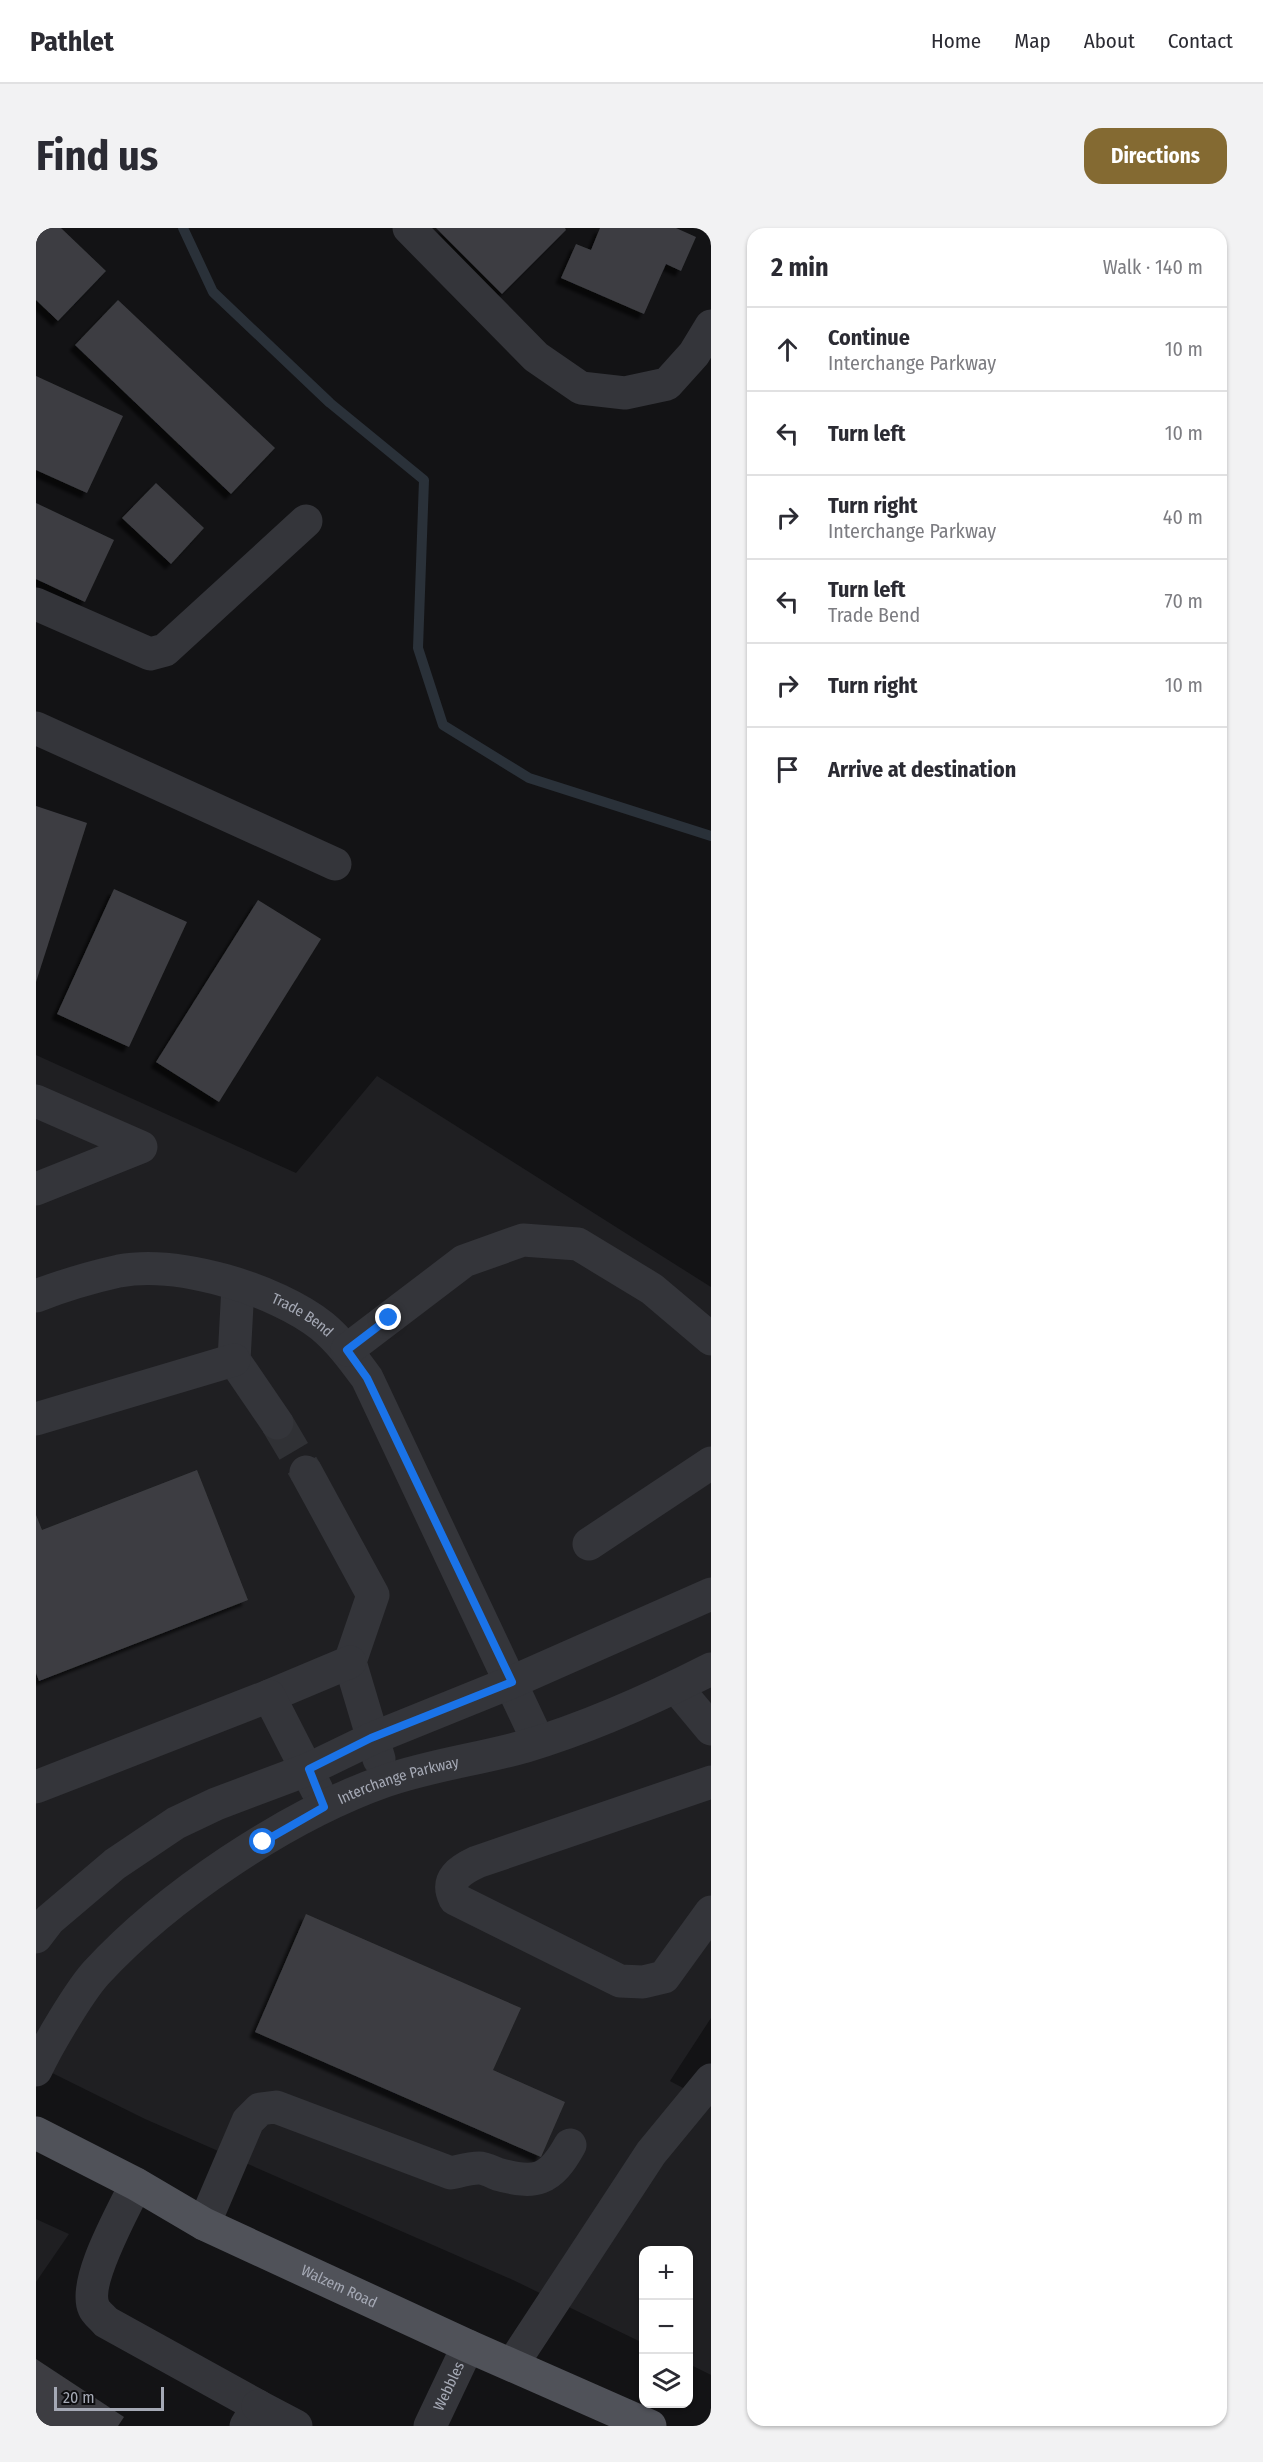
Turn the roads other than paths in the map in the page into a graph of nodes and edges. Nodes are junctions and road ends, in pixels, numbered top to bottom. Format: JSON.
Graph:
{"nodes":[{"id":1,"x":409,"y":228,"type":"edge"},
{"id":2,"x":711,"y":327,"type":"edge"},
{"id":3,"x":306,"y":521,"type":"dead end"},
{"id":4,"x":36,"y":604,"type":"edge"},
{"id":5,"x":36,"y":728,"type":"edge"},
{"id":6,"x":335,"y":864,"type":"dead end"},
{"id":7,"x":36,"y":1101,"type":"edge"},
{"id":8,"x":36,"y":1189,"type":"edge"},
{"id":9,"x":238,"y":1286,"type":"junction"},
{"id":10,"x":36,"y":1296,"type":"edge"},
{"id":11,"x":711,"y":1339,"type":"edge"},
{"id":12,"x":347,"y":1350,"type":"junction"},
{"id":13,"x":234,"y":1360,"type":"junction"},
{"id":14,"x":36,"y":1419,"type":"edge"},
{"id":15,"x":277,"y":1423,"type":"tunnel mouth"},
{"id":16,"x":711,"y":1463,"type":"edge"},
{"id":17,"x":306,"y":1472,"type":"tunnel mouth"},
{"id":18,"x":589,"y":1544,"type":"dead end"},
{"id":19,"x":711,"y":1594,"type":"edge"},
{"id":20,"x":350,"y":1662,"type":"junction"},
{"id":21,"x":711,"y":1669,"type":"edge"},
{"id":22,"x":512,"y":1682,"type":"junction"},
{"id":23,"x":676,"y":1687,"type":"junction"},
{"id":24,"x":269,"y":1696,"type":"junction"},
{"id":25,"x":711,"y":1729,"type":"edge"},
{"id":26,"x":371,"y":1738,"type":"junction"},
{"id":27,"x":538,"y":1742,"type":"junction"},
{"id":28,"x":309,"y":1769,"type":"junction"},
{"id":29,"x":386,"y":1781,"type":"junction"},
{"id":30,"x":711,"y":1782,"type":"edge"},
{"id":31,"x":36,"y":1787,"type":"edge"},
{"id":32,"x":324,"y":1807,"type":"junction"},
{"id":33,"x":711,"y":1912,"type":"edge"},
{"id":34,"x":36,"y":1937,"type":"edge"},
{"id":35,"x":36,"y":2070,"type":"edge"},
{"id":36,"x":711,"y":2080,"type":"edge"},
{"id":37,"x":36,"y":2133,"type":"edge"},
{"id":38,"x":570,"y":2145,"type":"dead end"},
{"id":39,"x":136,"y":2184,"type":"junction"},
{"id":40,"x":204,"y":2224,"type":"junction"},
{"id":41,"x":468,"y":2346,"type":"junction"},
{"id":42,"x":512,"y":2366,"type":"junction"},
{"id":43,"x":252,"y":2416,"type":"edge"},
{"id":44,"x":615,"y":2419,"type":"edge"},
{"id":45,"x":296,"y":2426,"type":"edge"},
{"id":46,"x":430,"y":2426,"type":"edge"},
{"id":47,"x":650,"y":2426,"type":"edge"}],
"edges":[{"from":1,"to":2,"type":"street"},
{"from":3,"to":4,"type":"street"},
{"from":5,"to":6,"type":"street"},
{"from":7,"to":8,"type":"street"},
{"from":9,"to":10,"type":"street","name":"Trade Bend"},
{"from":9,"to":12,"type":"street","name":"Trade Bend"},
{"from":9,"to":13,"type":"street"},
{"from":11,"to":12,"type":"street"},
{"from":12,"to":22,"type":"street","name":"Trade Bend"},
{"from":13,"to":14,"type":"street"},
{"from":13,"to":15,"type":"street"},
{"from":16,"to":18,"type":"street"},
{"from":17,"to":20,"type":"street"},
{"from":19,"to":22,"type":"street"},
{"from":20,"to":24,"type":"street"},
{"from":20,"to":26,"type":"street"},
{"from":21,"to":23,"type":"street","name":"Interchange Parkway"},
{"from":22,"to":26,"type":"street"},
{"from":22,"to":27,"type":"street","name":"Trade Bend"},
{"from":23,"to":25,"type":"street"},
{"from":23,"to":27,"type":"street","name":"Interchange Parkway"},
{"from":24,"to":28,"type":"street"},
{"from":24,"to":31,"type":"street"},
{"from":26,"to":28,"type":"street"},
{"from":26,"to":29,"type":"street"},
{"from":27,"to":29,"type":"street","name":"Interchange Parkway"},
{"from":28,"to":32,"type":"street"},
{"from":28,"to":34,"type":"street"},
{"from":29,"to":32,"type":"street","name":"Interchange Parkway"},
{"from":30,"to":33,"type":"street"},
{"from":32,"to":35,"type":"street","name":"Interchange Parkway"},
{"from":36,"to":42,"type":"street"},
{"from":37,"to":39,"type":"main road","name":"Walzem Road"},
{"from":38,"to":40,"type":"street"},
{"from":39,"to":40,"type":"main road","name":"Walzem Road"},
{"from":39,"to":43,"type":"street"},
{"from":40,"to":41,"type":"main road","name":"Walzem Road"},
{"from":41,"to":42,"type":"main road","name":"Walzem Road"},
{"from":41,"to":46,"type":"street","name":"Webbles"},
{"from":42,"to":44,"type":"main road","name":"Walzem Road"},
{"from":43,"to":45,"type":"street"},
{"from":44,"to":47,"type":"main road","name":"Walzem Road"}]}
